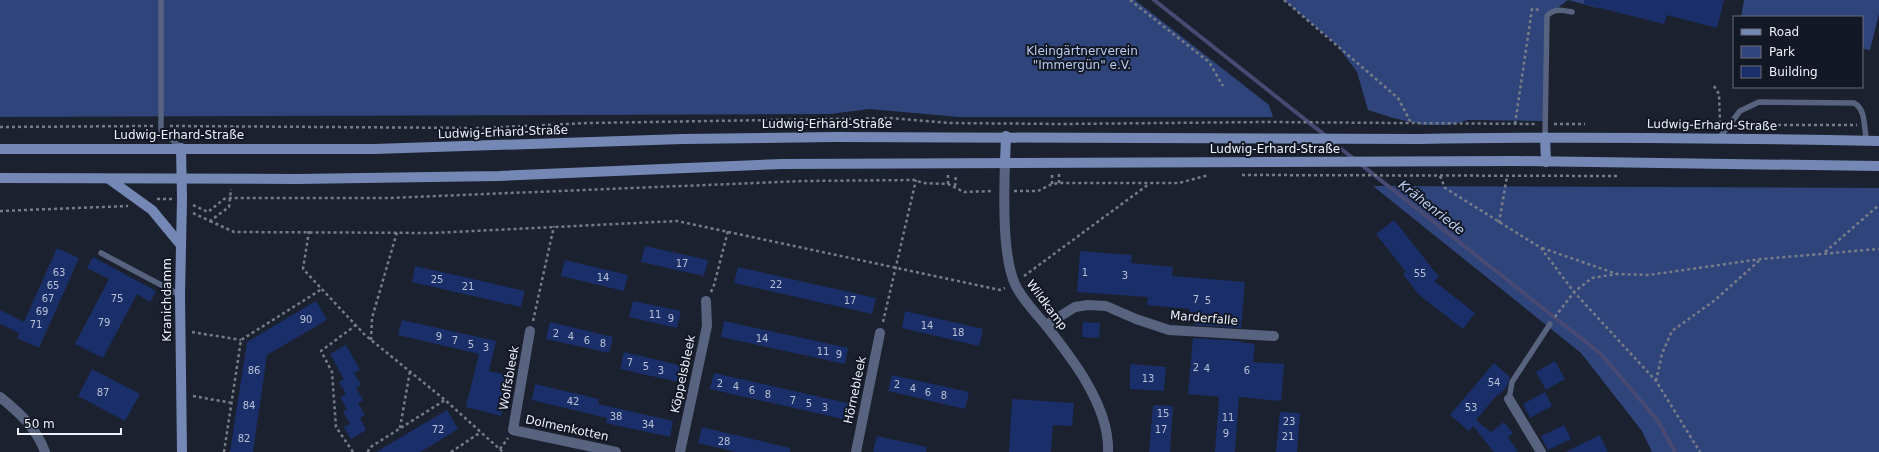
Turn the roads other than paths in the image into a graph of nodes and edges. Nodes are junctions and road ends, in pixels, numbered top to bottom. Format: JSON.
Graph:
{"nodes":[{"id":1,"x":161,"y":0,"type":"edge"},
{"id":2,"x":1572,"y":12,"type":"dead end"},
{"id":3,"x":1006,"y":136,"type":"junction"},
{"id":4,"x":1545,"y":137,"type":"junction"},
{"id":5,"x":1720,"y":137,"type":"junction"},
{"id":6,"x":1867,"y":141,"type":"junction"},
{"id":7,"x":1879,"y":141,"type":"edge"},
{"id":8,"x":0,"y":148,"type":"edge"},
{"id":9,"x":181,"y":148,"type":"junction"},
{"id":10,"x":1005,"y":162,"type":"junction"},
{"id":11,"x":1546,"y":162,"type":"junction"},
{"id":12,"x":1879,"y":166,"type":"edge"},
{"id":13,"x":0,"y":178,"type":"edge"},
{"id":14,"x":182,"y":178,"type":"junction"},
{"id":15,"x":109,"y":179,"type":"junction"},
{"id":16,"x":180,"y":244,"type":"junction"},
{"id":17,"x":101,"y":253,"type":"dead end"},
{"id":18,"x":180,"y":295,"type":"junction"},
{"id":19,"x":706,"y":302,"type":"road end"},
{"id":20,"x":1550,"y":324,"type":"dead end"},
{"id":21,"x":1046,"y":325,"type":"junction"},
{"id":22,"x":530,"y":331,"type":"road end"},
{"id":23,"x":880,"y":333,"type":"road end"},
{"id":24,"x":1274,"y":336,"type":"dead end"},
{"id":25,"x":0,"y":397,"type":"edge"},
{"id":26,"x":1509,"y":399,"type":"joint"},
{"id":27,"x":513,"y":430,"type":"joint"},
{"id":28,"x":45,"y":452,"type":"edge"},
{"id":29,"x":182,"y":452,"type":"edge"},
{"id":30,"x":616,"y":452,"type":"edge"},
{"id":31,"x":680,"y":452,"type":"edge"},
{"id":32,"x":856,"y":452,"type":"edge"},
{"id":33,"x":1108,"y":452,"type":"edge"},
{"id":34,"x":1541,"y":452,"type":"edge"}],
"edges":[{"from":1,"to":9,"type":"lane"},
{"from":2,"to":4,"type":"lane"},
{"from":3,"to":4,"type":"main road","name":"Ludwig-Erhard-Straße"},
{"from":3,"to":9,"type":"main road","name":"Ludwig-Erhard-Straße"},
{"from":3,"to":10,"type":"main road"},
{"from":4,"to":5,"type":"main road","name":"Ludwig-Erhard-Straße"},
{"from":4,"to":11,"type":"main road"},
{"from":5,"to":6,"type":"main road","name":"Ludwig-Erhard-Straße"},
{"from":5,"to":6,"type":"lane"},
{"from":6,"to":7,"type":"main road","name":"Ludwig-Erhard-Straße"},
{"from":8,"to":9,"type":"main road","name":"Ludwig-Erhard-Straße"},
{"from":9,"to":14,"type":"main road","name":"Kranichdamm"},
{"from":10,"to":11,"type":"main road","name":"Ludwig-Erhard-Straße"},
{"from":10,"to":14,"type":"main road","name":"Ludwig-Erhard-Straße"},
{"from":10,"to":21,"type":"street","name":"Wildkamp"},
{"from":11,"to":12,"type":"main road","name":"Ludwig-Erhard-Straße"},
{"from":13,"to":15,"type":"main road","name":"Ludwig-Erhard-Straße"},
{"from":14,"to":15,"type":"main road","name":"Ludwig-Erhard-Straße"},
{"from":14,"to":16,"type":"main road","name":"Kranichdamm"},
{"from":15,"to":16,"type":"main road"},
{"from":16,"to":18,"type":"main road","name":"Kranichdamm"},
{"from":17,"to":18,"type":"lane"},
{"from":18,"to":29,"type":"main road","name":"Kranichdamm"},
{"from":19,"to":31,"type":"street","name":"Köppelsbleek"},
{"from":20,"to":26,"type":"lane"},
{"from":21,"to":24,"type":"street","name":"Marderfalle"},
{"from":21,"to":33,"type":"street","name":"Wildkamp"},
{"from":22,"to":27,"type":"street","name":"Wolfsbleek"},
{"from":23,"to":32,"type":"street","name":"Hörnebleek"},
{"from":25,"to":28,"type":"street"},
{"from":26,"to":34,"type":"street"},
{"from":27,"to":30,"type":"street","name":"Dolmenkotten"}]}
